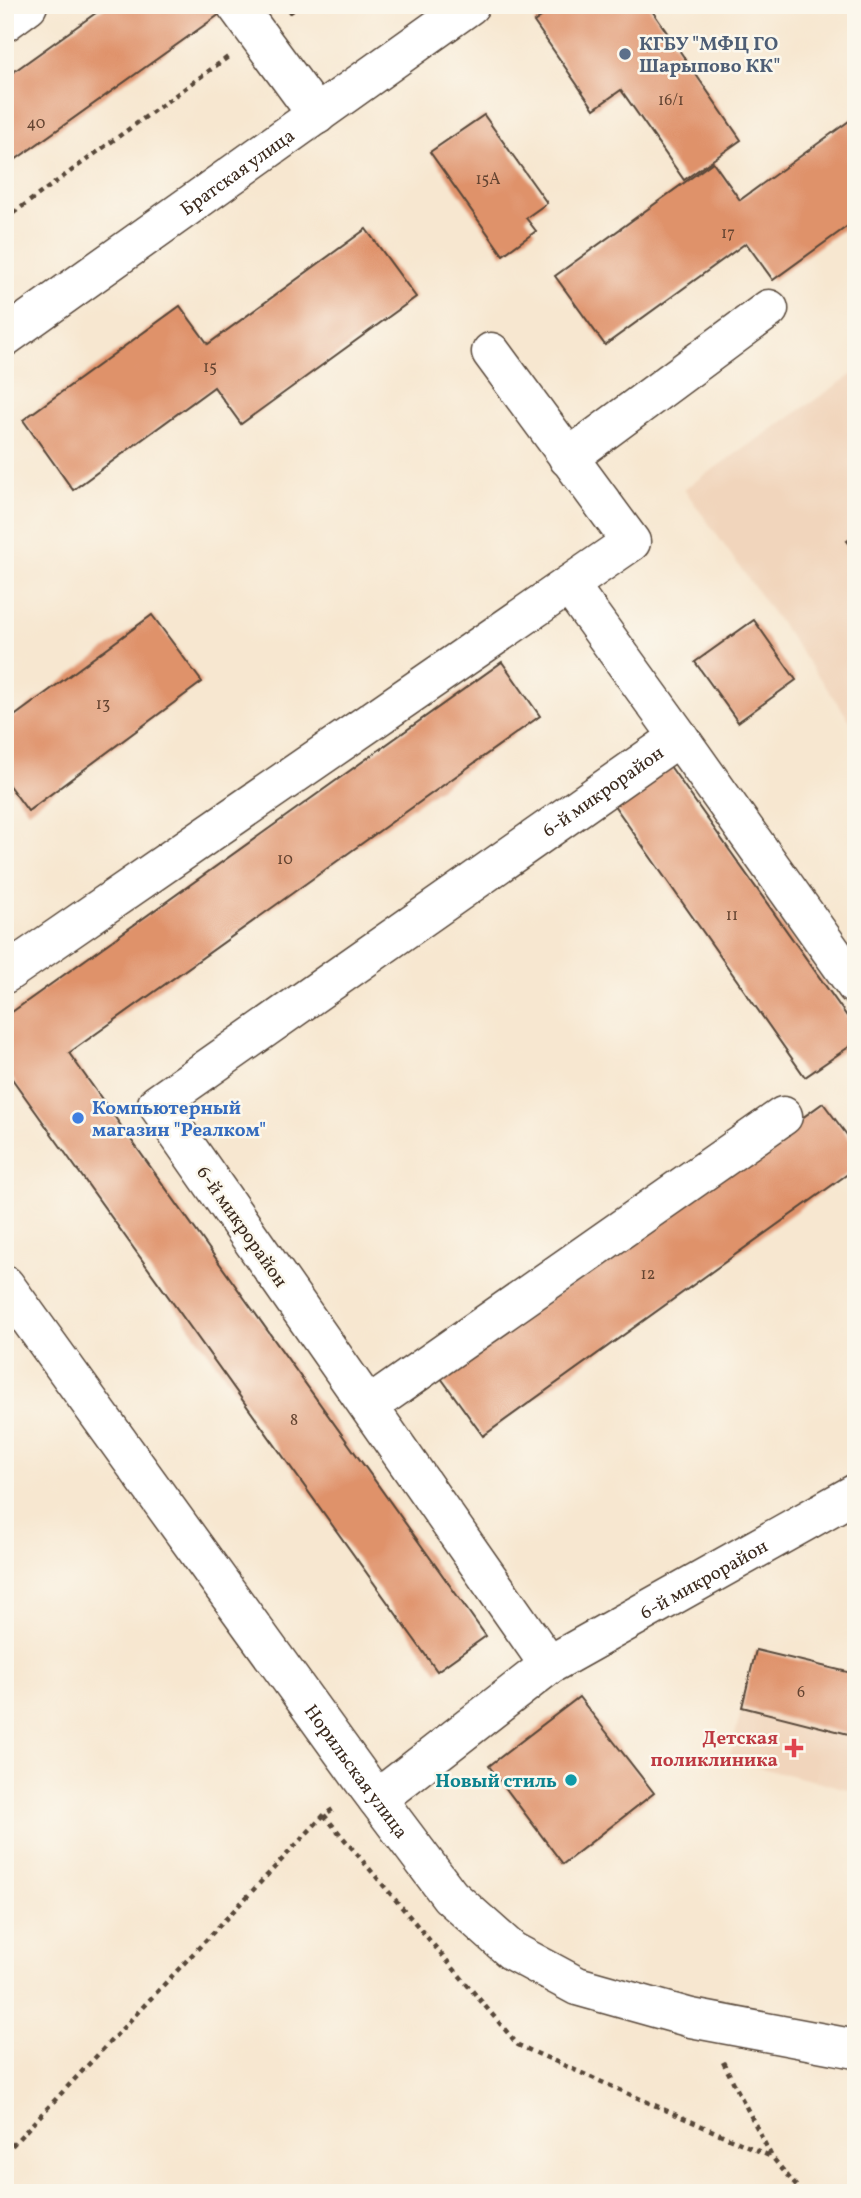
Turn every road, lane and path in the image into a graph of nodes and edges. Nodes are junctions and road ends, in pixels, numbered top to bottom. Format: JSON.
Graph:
{"nodes":[{"id":1,"x":28,"y":5,"type":"edge"},
{"id":2,"x":300,"y":5,"type":"edge"},
{"id":3,"x":470,"y":5,"type":"edge"},
{"id":4,"x":423,"y":18,"type":"edge"},
{"id":5,"x":247,"y":20,"type":"edge"},
{"id":6,"x":5,"y":22,"type":"edge"},
{"id":7,"x":317,"y":115,"type":"junction"},
{"id":8,"x":5,"y":219,"type":"edge"},
{"id":9,"x":769,"y":309,"type":"dead end"},
{"id":10,"x":5,"y":337,"type":"edge"},
{"id":11,"x":491,"y":352,"type":"dead end"},
{"id":12,"x":568,"y":458,"type":"junction"},
{"id":13,"x":569,"y":585,"type":"junction"},
{"id":14,"x":679,"y":737,"type":"junction"},
{"id":15,"x":5,"y":974,"type":"edge"},
{"id":16,"x":856,"y":986,"type":"edge"},
{"id":17,"x":783,"y":1116,"type":"dead end"},
{"id":18,"x":5,"y":1285,"type":"edge"},
{"id":19,"x":369,"y":1406,"type":"junction"},
{"id":20,"x":856,"y":1493,"type":"edge"},
{"id":21,"x":549,"y":1665,"type":"junction"},
{"id":22,"x":360,"y":1800,"type":"junction"},
{"id":23,"x":324,"y":1815,"type":"junction"},
{"id":24,"x":856,"y":2049,"type":"edge"},
{"id":25,"x":718,"y":2051,"type":"dead end"},
{"id":26,"x":5,"y":2153,"type":"edge"},
{"id":27,"x":772,"y":2157,"type":"junction"},
{"id":28,"x":802,"y":2193,"type":"edge"}],
"edges":[{"from":1,"to":6,"type":"street"},
{"from":2,"to":5,"type":"path"},
{"from":3,"to":4,"type":"street","name":"Братская улица"},
{"from":4,"to":7,"type":"street","name":"Братская улица"},
{"from":5,"to":7,"type":"street"},
{"from":5,"to":8,"type":"path"},
{"from":7,"to":10,"type":"street","name":"Братская улица"},
{"from":9,"to":12,"type":"street"},
{"from":11,"to":12,"type":"street"},
{"from":12,"to":13,"type":"street"},
{"from":13,"to":14,"type":"street"},
{"from":13,"to":15,"type":"street"},
{"from":14,"to":16,"type":"street"},
{"from":14,"to":19,"type":"street","name":"6-й микрорайон"},
{"from":17,"to":19,"type":"street"},
{"from":18,"to":22,"type":"street","name":"Норильская улица"},
{"from":19,"to":21,"type":"street","name":"6-й микрорайон"},
{"from":20,"to":21,"type":"street","name":"6-й микрорайон"},
{"from":21,"to":22,"type":"street","name":"6-й микрорайон"},
{"from":22,"to":23,"type":"path"},
{"from":22,"to":24,"type":"street","name":"Норильская улица"},
{"from":23,"to":26,"type":"path"},
{"from":23,"to":27,"type":"path"},
{"from":25,"to":27,"type":"path"},
{"from":27,"to":28,"type":"path"}]}
